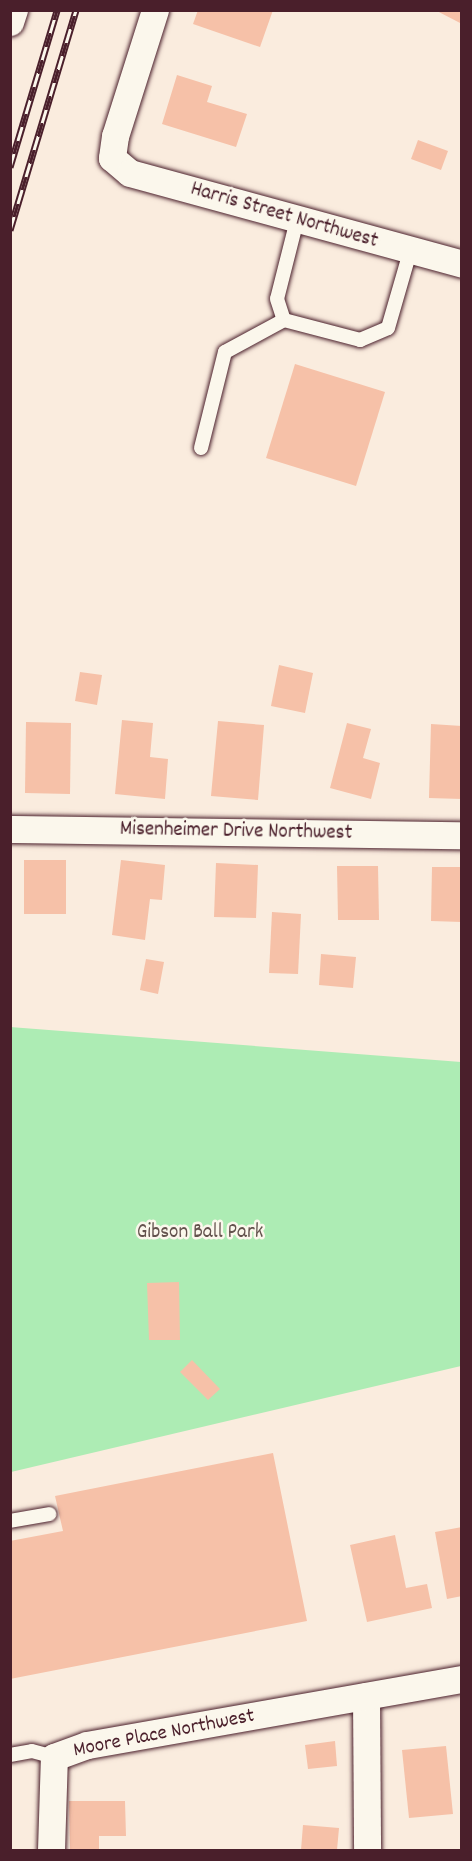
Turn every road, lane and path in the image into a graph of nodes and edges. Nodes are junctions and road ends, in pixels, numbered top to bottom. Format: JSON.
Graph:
{"nodes":[{"id":1,"x":14,"y":10,"type":"edge"},
{"id":2,"x":155,"y":10,"type":"edge"},
{"id":3,"x":10,"y":22,"type":"edge"},
{"id":4,"x":297,"y":220,"type":"junction"},
{"id":5,"x":410,"y":252,"type":"junction"},
{"id":6,"x":462,"y":264,"type":"edge"},
{"id":7,"x":284,"y":320,"type":"junction"},
{"id":8,"x":201,"y":448,"type":"dead end"},
{"id":9,"x":10,"y":829,"type":"edge"},
{"id":10,"x":462,"y":835,"type":"edge"},
{"id":11,"x":49,"y":1514,"type":"dead end"},
{"id":12,"x":10,"y":1521,"type":"edge"},
{"id":13,"x":462,"y":1679,"type":"edge"},
{"id":14,"x":366,"y":1696,"type":"junction"},
{"id":15,"x":10,"y":1755,"type":"edge"},
{"id":16,"x":54,"y":1757,"type":"junction"},
{"id":17,"x":51,"y":1851,"type":"edge"},
{"id":18,"x":367,"y":1851,"type":"edge"}],
"edges":[{"from":1,"to":3,"type":"street"},
{"from":2,"to":4,"type":"street","name":"Harris Street Northwest"},
{"from":4,"to":5,"type":"street","name":"Harris Street Northwest"},
{"from":4,"to":7,"type":"lane"},
{"from":5,"to":6,"type":"street","name":"Harris Street Northwest"},
{"from":5,"to":7,"type":"lane"},
{"from":7,"to":8,"type":"lane"},
{"from":9,"to":10,"type":"street","name":"Misenheimer Drive Northwest"},
{"from":11,"to":12,"type":"lane"},
{"from":13,"to":14,"type":"street","name":"Moore Place Northwest"},
{"from":14,"to":16,"type":"street","name":"Moore Place Northwest"},
{"from":14,"to":18,"type":"street"},
{"from":15,"to":16,"type":"lane"},
{"from":16,"to":17,"type":"street","name":"Moore Place Northwest"}]}
